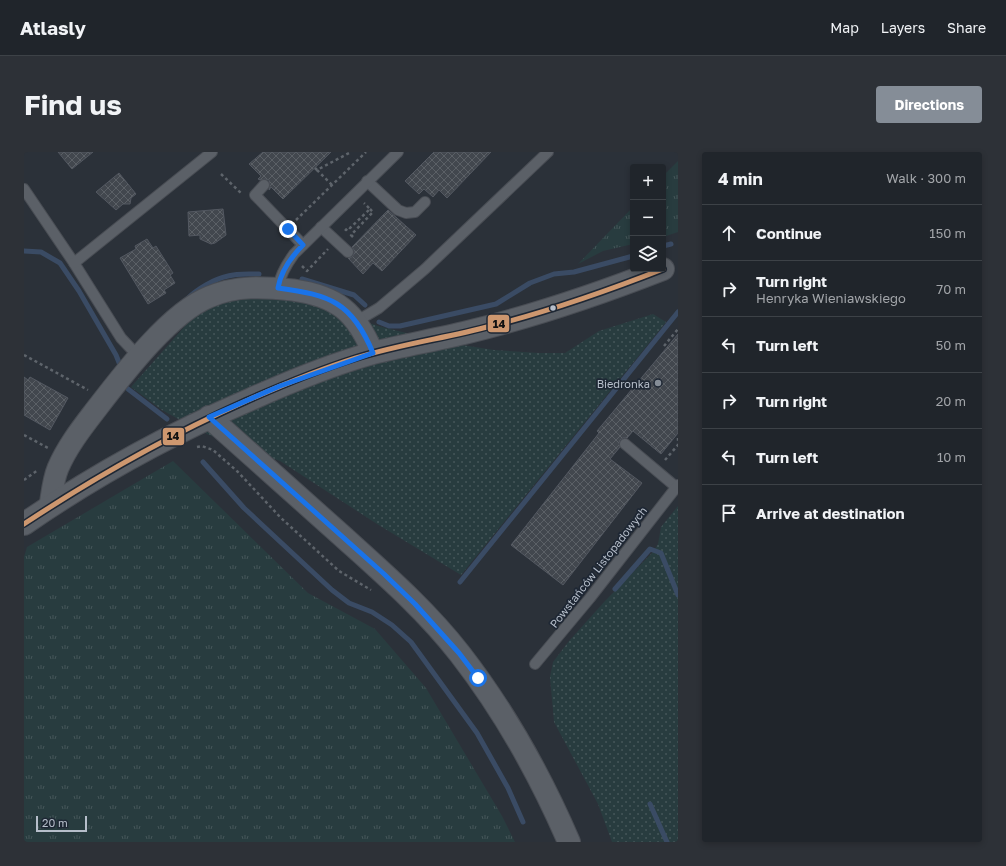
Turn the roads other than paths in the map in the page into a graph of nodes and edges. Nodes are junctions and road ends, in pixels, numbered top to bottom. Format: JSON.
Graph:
{"nodes":[{"id":1,"x":212,"y":152,"type":"edge"},
{"id":2,"x":398,"y":152,"type":"edge"},
{"id":3,"x":548,"y":152,"type":"edge"},
{"id":4,"x":368,"y":182,"type":"junction"},
{"id":5,"x":264,"y":185,"type":"dead end"},
{"id":6,"x":24,"y":189,"type":"edge"},
{"id":7,"x":425,"y":202,"type":"dead end"},
{"id":8,"x":322,"y":227,"type":"junction"},
{"id":9,"x":303,"y":245,"type":"junction"},
{"id":10,"x":348,"y":252,"type":"dead end"},
{"id":11,"x":74,"y":263,"type":"junction"},
{"id":12,"x":678,"y":263,"type":"edge"},
{"id":13,"x":666,"y":268,"type":"edge"},
{"id":14,"x":655,"y":272,"type":"edge"},
{"id":15,"x":278,"y":288,"type":"junction"},
{"id":16,"x":357,"y":321,"type":"junction"},
{"id":17,"x":373,"y":353,"type":"junction"},
{"id":18,"x":139,"y":357,"type":"junction"},
{"id":19,"x":209,"y":417,"type":"junction"},
{"id":20,"x":625,"y":444,"type":"dead end"},
{"id":21,"x":677,"y":486,"type":"edge"},
{"id":22,"x":50,"y":506,"type":"junction"},
{"id":23,"x":24,"y":524,"type":"edge"},
{"id":24,"x":535,"y":664,"type":"dead end"},
{"id":25,"x":569,"y":842,"type":"edge"}],
"edges":[{"from":1,"to":11,"type":"lane"},
{"from":2,"to":4,"type":"lane"},
{"from":3,"to":16,"type":"lane"},
{"from":4,"to":7,"type":"lane"},
{"from":4,"to":8,"type":"lane"},
{"from":5,"to":9,"type":"lane"},
{"from":6,"to":11,"type":"lane"},
{"from":8,"to":9,"type":"lane"},
{"from":8,"to":10,"type":"lane"},
{"from":9,"to":15,"type":"lane"},
{"from":11,"to":18,"type":"lane"},
{"from":12,"to":13,"type":"street"},
{"from":14,"to":17,"type":"street"},
{"from":15,"to":16,"type":"street"},
{"from":15,"to":18,"type":"street"},
{"from":16,"to":17,"type":"street"},
{"from":17,"to":19,"type":"street"},
{"from":18,"to":22,"type":"street"},
{"from":19,"to":22,"type":"street"},
{"from":19,"to":25,"type":"street"},
{"from":20,"to":21,"type":"lane"},
{"from":21,"to":24,"type":"lane","name":"Powstańców Listopadowych"},
{"from":22,"to":23,"type":"street"}]}
